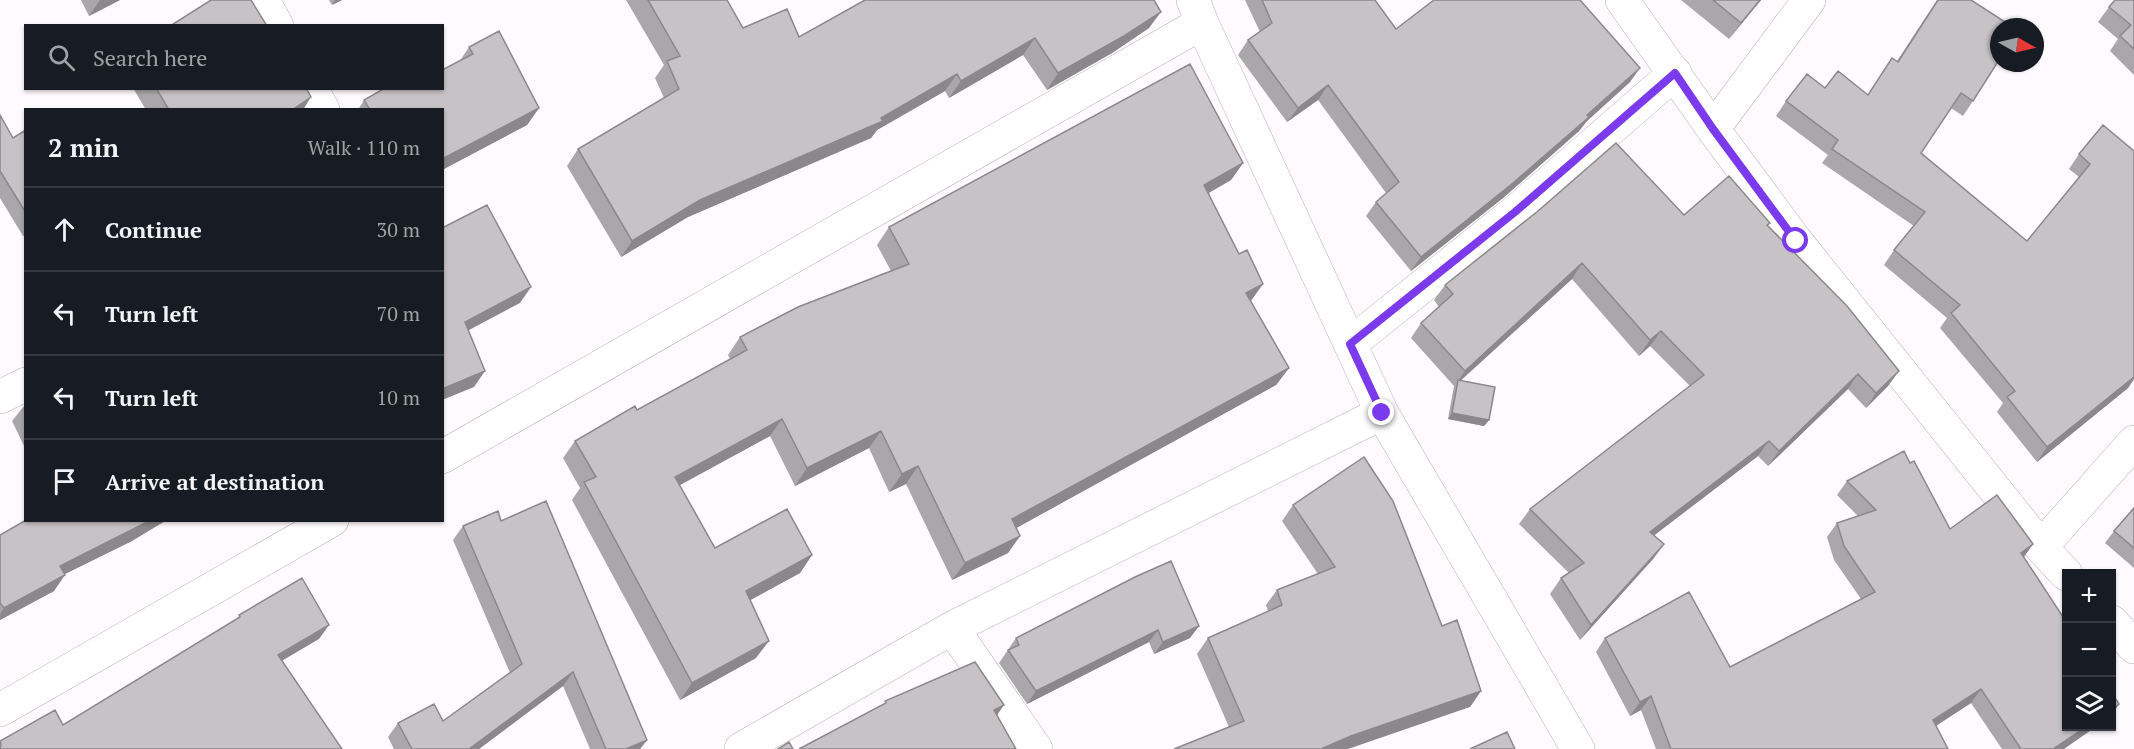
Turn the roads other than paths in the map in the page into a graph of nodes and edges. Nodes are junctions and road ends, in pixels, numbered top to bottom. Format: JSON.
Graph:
{"nodes":[{"id":1,"x":263,"y":0,"type":"edge"},
{"id":2,"x":1622,"y":0,"type":"edge"},
{"id":3,"x":1809,"y":0,"type":"edge"},
{"id":4,"x":1197,"y":11,"type":"edge"},
{"id":5,"x":276,"y":24,"type":"edge"},
{"id":6,"x":1675,"y":73,"type":"junction"},
{"id":7,"x":312,"y":90,"type":"edge"},
{"id":8,"x":322,"y":108,"type":"edge"},
{"id":9,"x":1713,"y":129,"type":"junction"},
{"id":10,"x":1350,"y":344,"type":"junction"},
{"id":11,"x":24,"y":385,"type":"edge"},
{"id":12,"x":0,"y":397,"type":"edge"},
{"id":13,"x":1382,"y":413,"type":"junction"},
{"id":14,"x":2134,"y":442,"type":"edge"},
{"id":15,"x":444,"y":456,"type":"edge"},
{"id":16,"x":329,"y":522,"type":"edge"},
{"id":17,"x":2041,"y":547,"type":"junction"},
{"id":18,"x":2062,"y":569,"type":"edge"},
{"id":19,"x":2113,"y":623,"type":"edge"},
{"id":20,"x":952,"y":628,"type":"junction"},
{"id":21,"x":2134,"y":647,"type":"edge"},
{"id":22,"x":0,"y":710,"type":"edge"},
{"id":23,"x":741,"y":749,"type":"edge"},
{"id":24,"x":1036,"y":749,"type":"edge"},
{"id":25,"x":1578,"y":749,"type":"edge"}],
"edges":[{"from":1,"to":5,"type":"street"},
{"from":2,"to":6,"type":"street"},
{"from":3,"to":9,"type":"street"},
{"from":4,"to":10,"type":"street"},
{"from":4,"to":15,"type":"street"},
{"from":6,"to":9,"type":"street"},
{"from":6,"to":10,"type":"street"},
{"from":7,"to":8,"type":"street"},
{"from":9,"to":17,"type":"street"},
{"from":10,"to":13,"type":"street"},
{"from":11,"to":12,"type":"street"},
{"from":13,"to":20,"type":"street"},
{"from":13,"to":25,"type":"street"},
{"from":14,"to":17,"type":"street"},
{"from":16,"to":22,"type":"street"},
{"from":17,"to":18,"type":"street"},
{"from":19,"to":21,"type":"street"},
{"from":20,"to":23,"type":"street"},
{"from":20,"to":24,"type":"street"}]}
